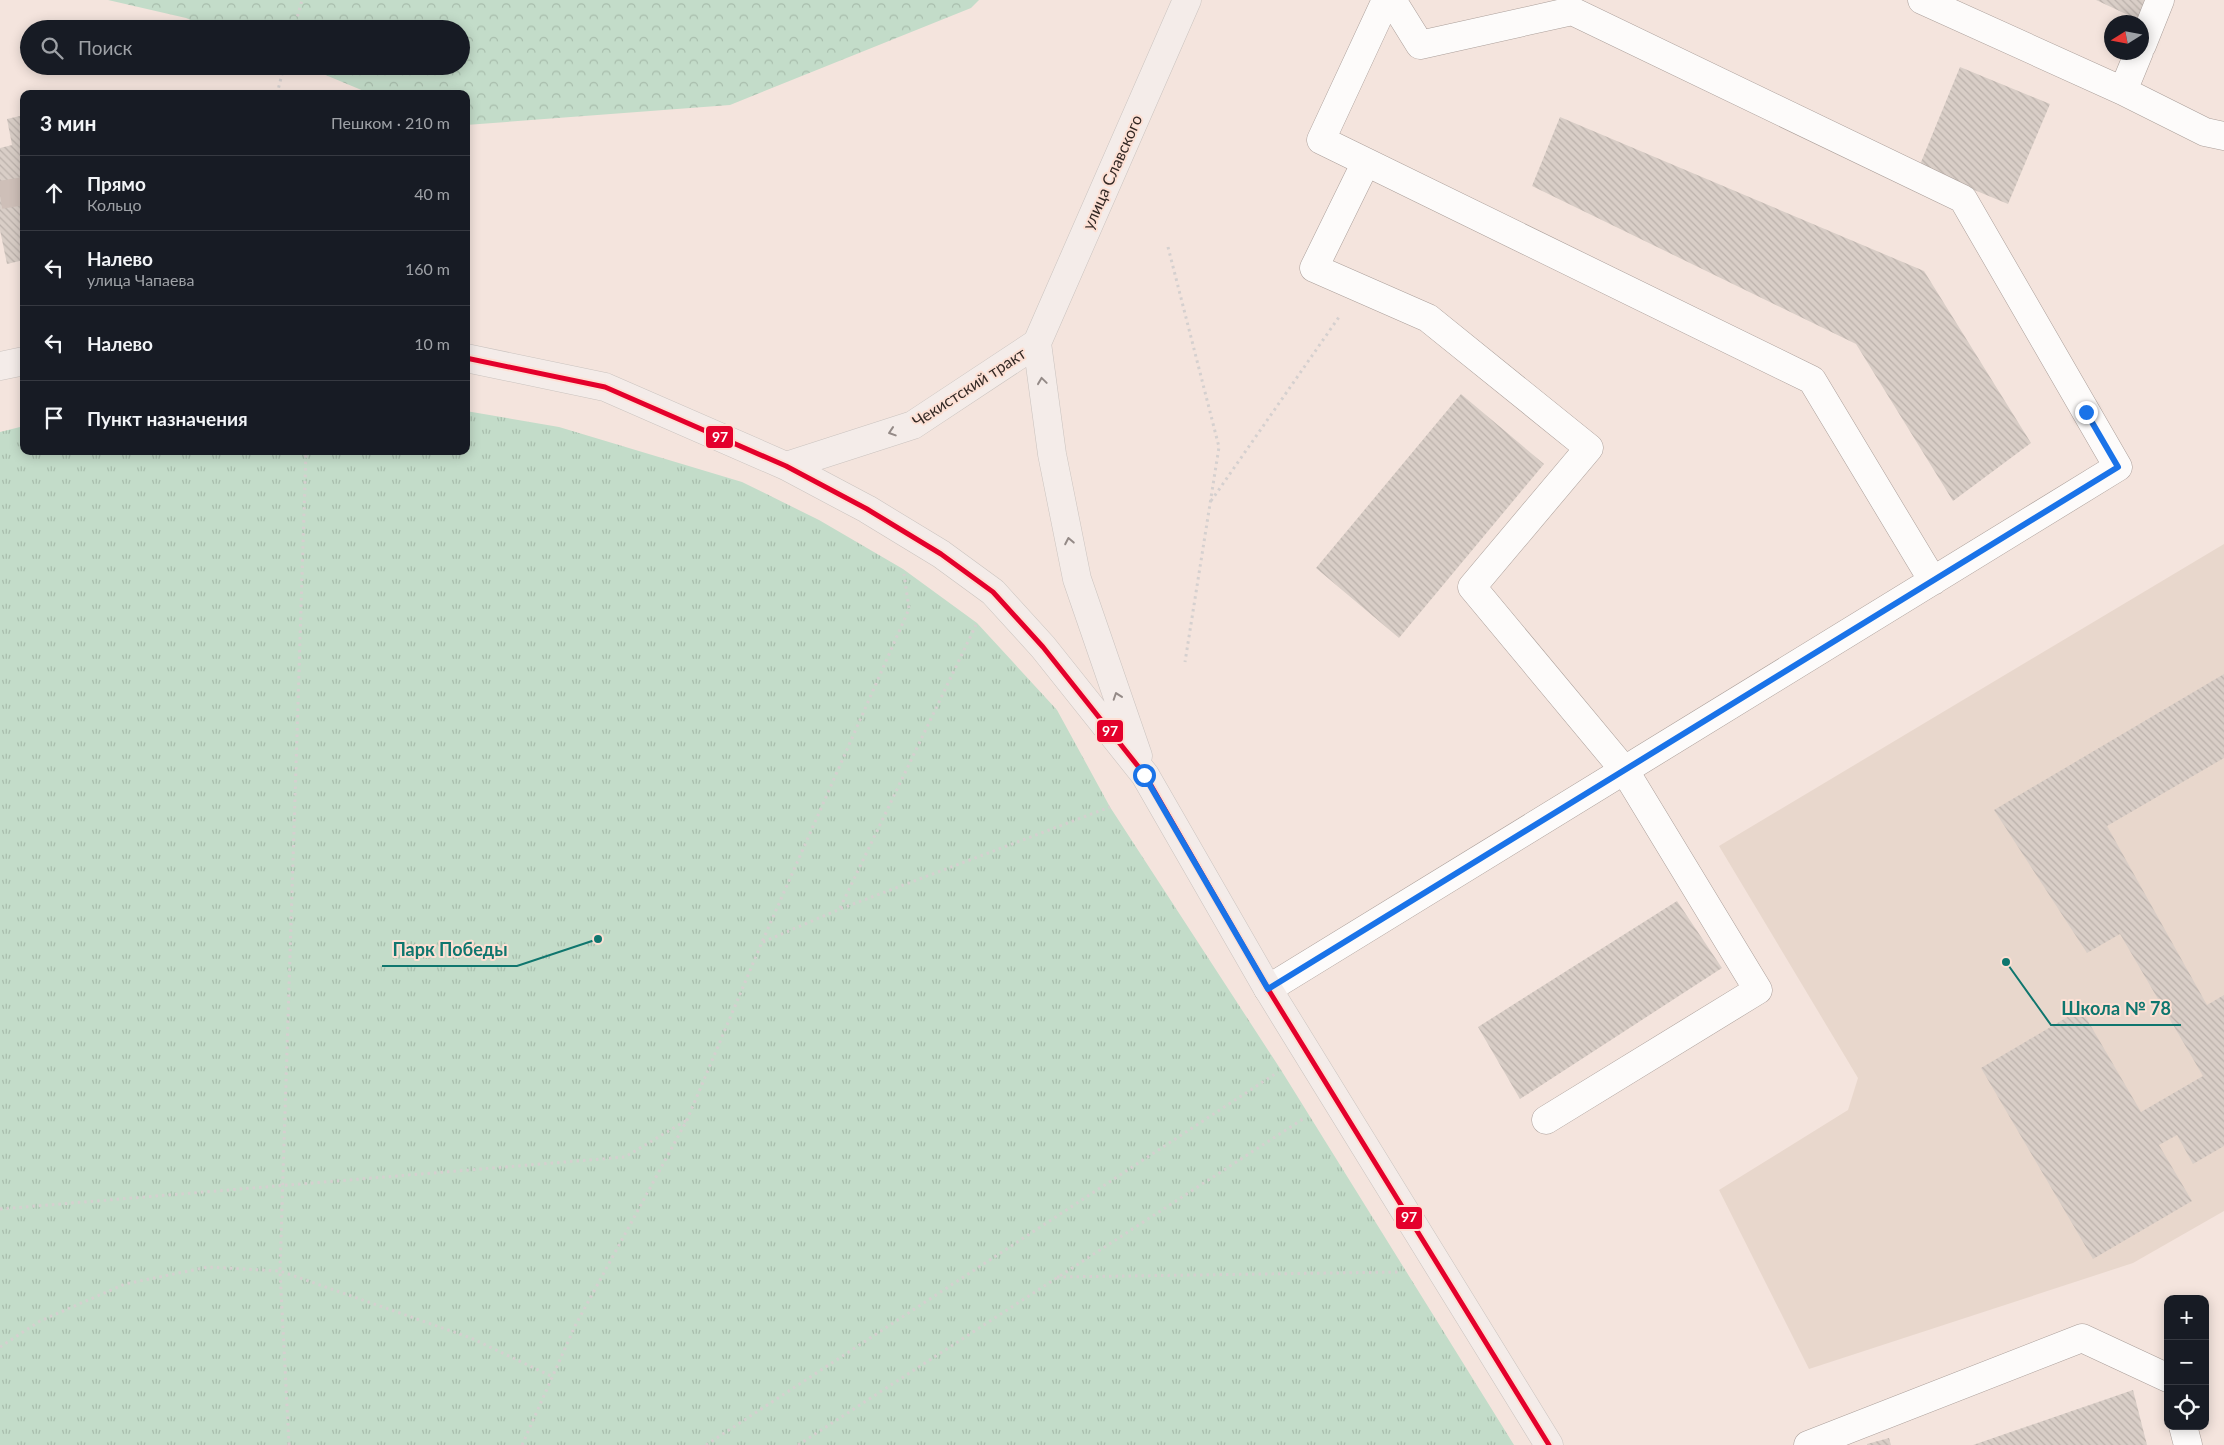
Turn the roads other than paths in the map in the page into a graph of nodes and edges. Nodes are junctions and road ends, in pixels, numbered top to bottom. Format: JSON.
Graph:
{"nodes":[{"id":1,"x":1187,"y":0,"type":"edge"},
{"id":2,"x":1386,"y":0,"type":"edge"},
{"id":3,"x":1392,"y":0,"type":"edge"},
{"id":4,"x":1922,"y":0,"type":"edge"},
{"id":5,"x":2160,"y":0,"type":"edge"},
{"id":6,"x":2149,"y":28,"type":"edge"},
{"id":7,"x":2135,"y":60,"type":"edge"},
{"id":8,"x":2122,"y":91,"type":"junction"},
{"id":9,"x":2224,"y":136,"type":"edge"},
{"id":10,"x":1366,"y":162,"type":"junction"},
{"id":11,"x":1037,"y":343,"type":"junction"},
{"id":12,"x":470,"y":359,"type":"edge"},
{"id":13,"x":20,"y":362,"type":"edge"},
{"id":14,"x":0,"y":366,"type":"edge"},
{"id":15,"x":786,"y":466,"type":"junction"},
{"id":16,"x":1933,"y":580,"type":"junction"},
{"id":17,"x":1624,"y":772,"type":"junction"},
{"id":18,"x":1144,"y":775,"type":"junction"},
{"id":19,"x":1268,"y":989,"type":"junction"},
{"id":20,"x":1546,"y":1120,"type":"dead end"},
{"id":21,"x":2164,"y":1376,"type":"edge"},
{"id":22,"x":2184,"y":1430,"type":"edge"},
{"id":23,"x":1549,"y":1445,"type":"edge"},
{"id":24,"x":1808,"y":1445,"type":"edge"},
{"id":25,"x":2188,"y":1445,"type":"edge"}],
"edges":[{"from":1,"to":11,"type":"main road","name":"улица Славского"},
{"from":2,"to":10,"type":"street"},
{"from":3,"to":16,"type":"street"},
{"from":4,"to":8,"type":"street"},
{"from":5,"to":6,"type":"street"},
{"from":7,"to":8,"type":"street"},
{"from":8,"to":9,"type":"street"},
{"from":10,"to":16,"type":"street"},
{"from":10,"to":17,"type":"street"},
{"from":11,"to":15,"type":"main road","name":"Чекистский тракт","one_way":true},
{"from":18,"to":11,"type":"main road","one_way":true},
{"from":12,"to":15,"type":"main road"},
{"from":13,"to":14,"type":"main road"},
{"from":15,"to":18,"type":"main road"},
{"from":16,"to":17,"type":"street"},
{"from":17,"to":19,"type":"street"},
{"from":17,"to":20,"type":"street"},
{"from":18,"to":19,"type":"main road"},
{"from":19,"to":23,"type":"main road"},
{"from":21,"to":24,"type":"street"},
{"from":22,"to":25,"type":"street"}]}
